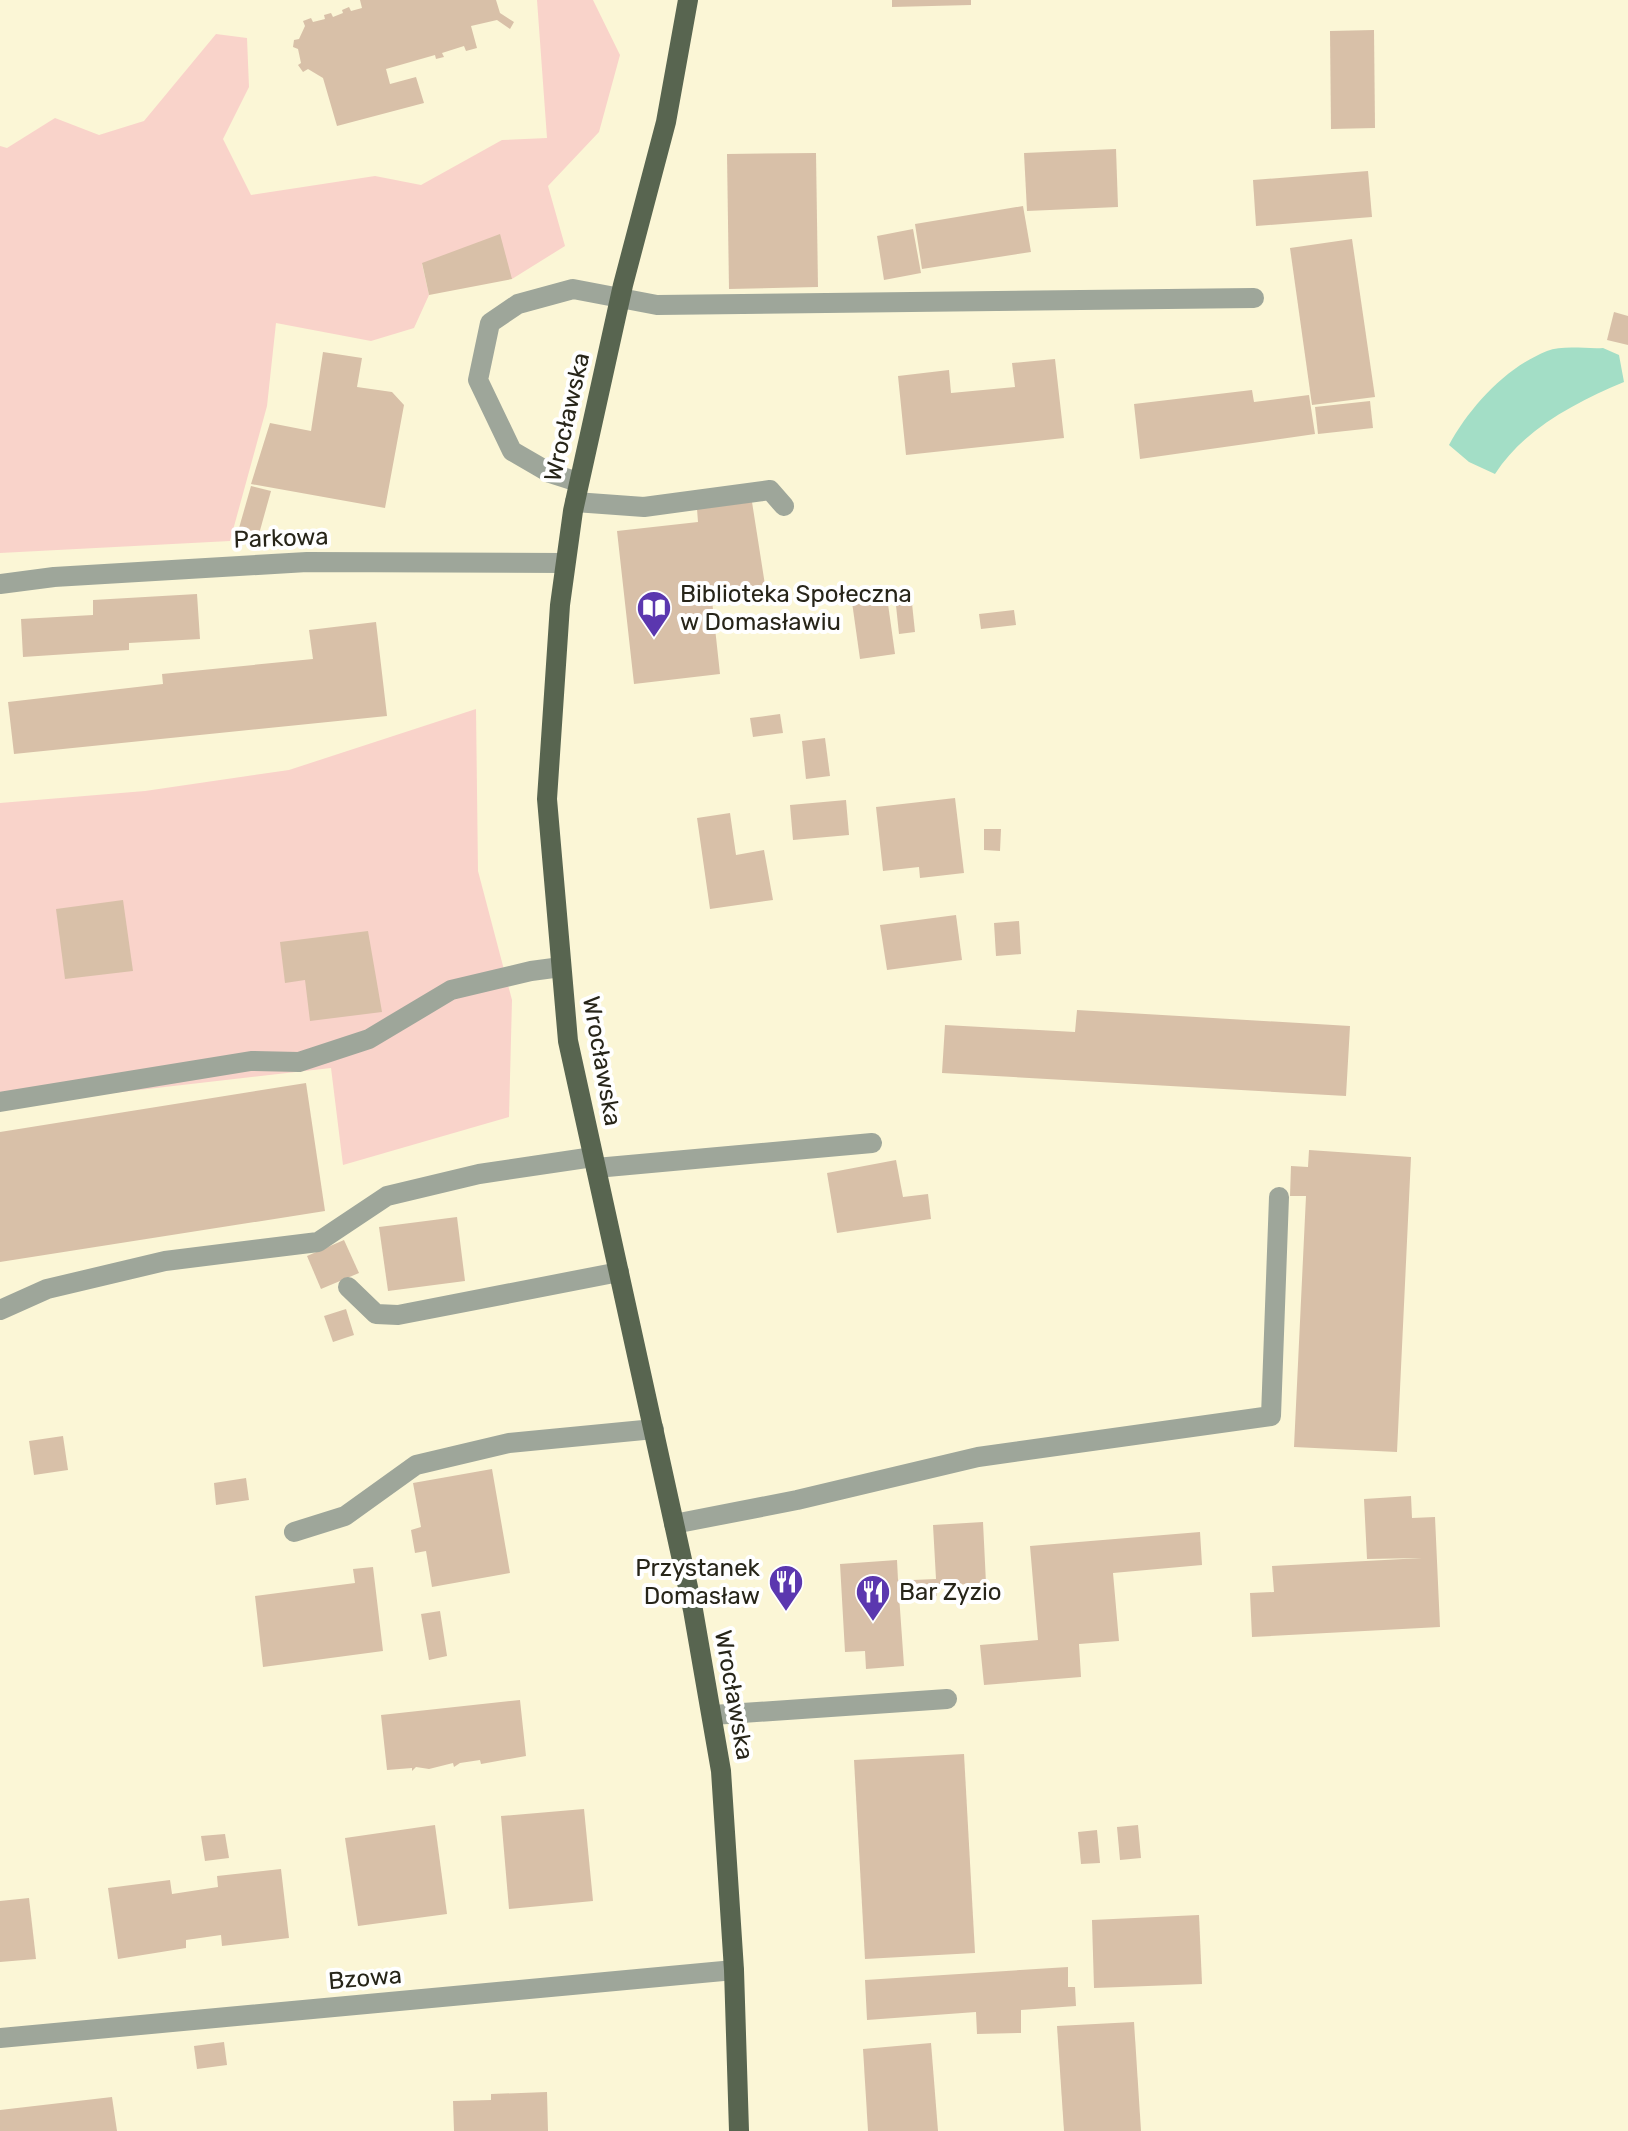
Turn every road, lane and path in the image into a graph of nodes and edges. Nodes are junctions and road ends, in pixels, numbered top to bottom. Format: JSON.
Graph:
{"nodes":[{"id":1,"x":688,"y":0,"type":"edge"},
{"id":2,"x":1254,"y":298,"type":"dead end"},
{"id":3,"x":620,"y":301,"type":"junction"},
{"id":4,"x":576,"y":492,"type":"junction"},
{"id":5,"x":784,"y":506,"type":"dead end"},
{"id":6,"x":564,"y":563,"type":"junction"},
{"id":7,"x":0,"y":584,"type":"edge"},
{"id":8,"x":561,"y":967,"type":"junction"},
{"id":9,"x":0,"y":1102,"type":"edge"},
{"id":10,"x":872,"y":1143,"type":"dead end"},
{"id":11,"x":594,"y":1162,"type":"junction"},
{"id":12,"x":1279,"y":1197,"type":"dead end"},
{"id":13,"x":619,"y":1272,"type":"junction"},
{"id":14,"x":348,"y":1287,"type":"dead end"},
{"id":15,"x":0,"y":1310,"type":"edge"},
{"id":16,"x":654,"y":1429,"type":"junction"},
{"id":17,"x":674,"y":1524,"type":"junction"},
{"id":18,"x":294,"y":1532,"type":"dead end"},
{"id":19,"x":947,"y":1699,"type":"dead end"},
{"id":20,"x":713,"y":1715,"type":"junction"},
{"id":21,"x":734,"y":1970,"type":"junction"},
{"id":22,"x":0,"y":2038,"type":"edge"},
{"id":23,"x":739,"y":2131,"type":"edge"}],
"edges":[{"from":1,"to":3,"type":"main road","name":"Wrocławska"},
{"from":2,"to":3,"type":"street"},
{"from":3,"to":4,"type":"main road","name":"Wrocławska"},
{"from":3,"to":4,"type":"street"},
{"from":4,"to":5,"type":"street"},
{"from":4,"to":6,"type":"main road","name":"Wrocławska"},
{"from":6,"to":7,"type":"street","name":"Parkowa"},
{"from":6,"to":8,"type":"main road","name":"Wrocławska"},
{"from":8,"to":9,"type":"street"},
{"from":8,"to":11,"type":"main road","name":"Wrocławska"},
{"from":10,"to":11,"type":"street"},
{"from":11,"to":13,"type":"main road","name":"Wrocławska"},
{"from":11,"to":15,"type":"street"},
{"from":12,"to":17,"type":"street"},
{"from":13,"to":14,"type":"street"},
{"from":13,"to":16,"type":"main road","name":"Wrocławska"},
{"from":16,"to":17,"type":"main road","name":"Wrocławska"},
{"from":16,"to":18,"type":"street"},
{"from":17,"to":20,"type":"main road","name":"Wrocławska"},
{"from":19,"to":20,"type":"street"},
{"from":20,"to":21,"type":"main road","name":"Wrocławska"},
{"from":21,"to":22,"type":"street","name":"Bzowa"},
{"from":21,"to":23,"type":"main road","name":"Wrocławska"}]}
